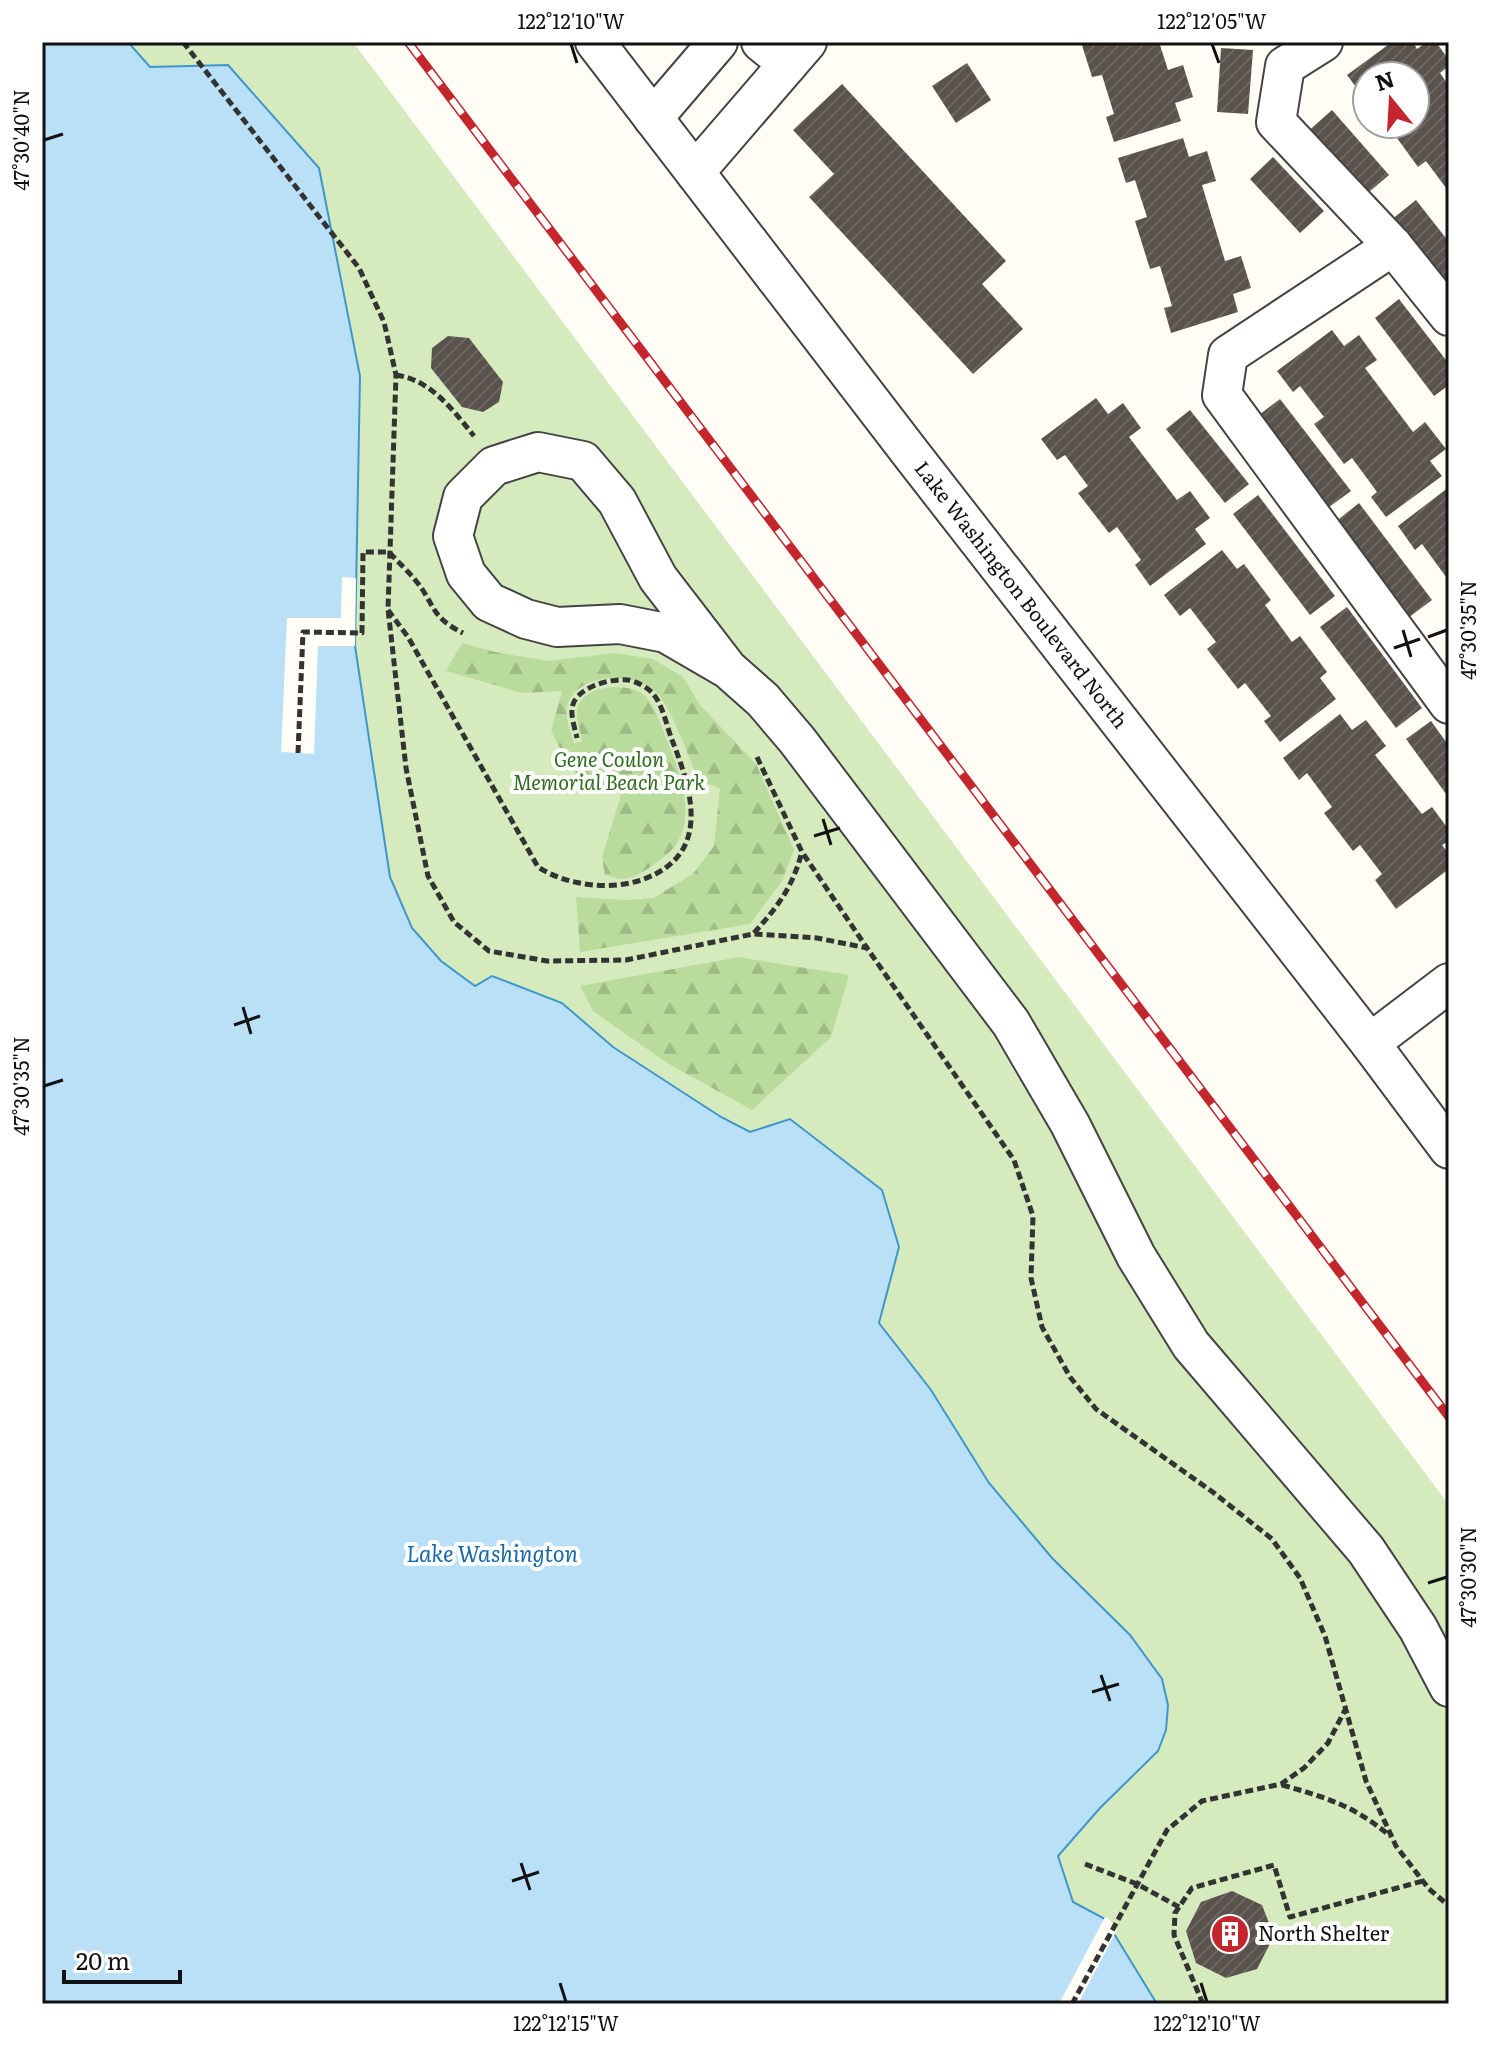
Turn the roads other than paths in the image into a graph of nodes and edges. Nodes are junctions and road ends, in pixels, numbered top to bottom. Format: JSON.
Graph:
{"nodes":[{"id":1,"x":595,"y":42,"type":"edge"},
{"id":2,"x":718,"y":42,"type":"edge"},
{"id":3,"x":1323,"y":42,"type":"edge"},
{"id":4,"x":785,"y":49,"type":"edge"},
{"id":5,"x":653,"y":118,"type":"junction"},
{"id":6,"x":695,"y":172,"type":"junction"},
{"id":7,"x":1393,"y":246,"type":"junction"},
{"id":8,"x":1449,"y":316,"type":"edge"},
{"id":9,"x":728,"y":669,"type":"junction"},
{"id":10,"x":1449,"y":704,"type":"edge"},
{"id":11,"x":1449,"y":983,"type":"edge"},
{"id":12,"x":1370,"y":1043,"type":"junction"},
{"id":13,"x":1449,"y":1149,"type":"edge"},
{"id":14,"x":1449,"y":1687,"type":"edge"}],
"edges":[{"from":1,"to":5,"type":"street","name":"Lake Washington Boulevard North"},
{"from":2,"to":5,"type":"street"},
{"from":3,"to":7,"type":"street"},
{"from":4,"to":6,"type":"street"},
{"from":5,"to":6,"type":"street","name":"Lake Washington Boulevard North"},
{"from":6,"to":12,"type":"street","name":"Lake Washington Boulevard North"},
{"from":7,"to":8,"type":"street"},
{"from":7,"to":10,"type":"street"},
{"from":9,"to":9,"type":"street"},
{"from":9,"to":14,"type":"street"},
{"from":11,"to":12,"type":"street"},
{"from":12,"to":13,"type":"street","name":"Lake Washington Boulevard North"}]}
